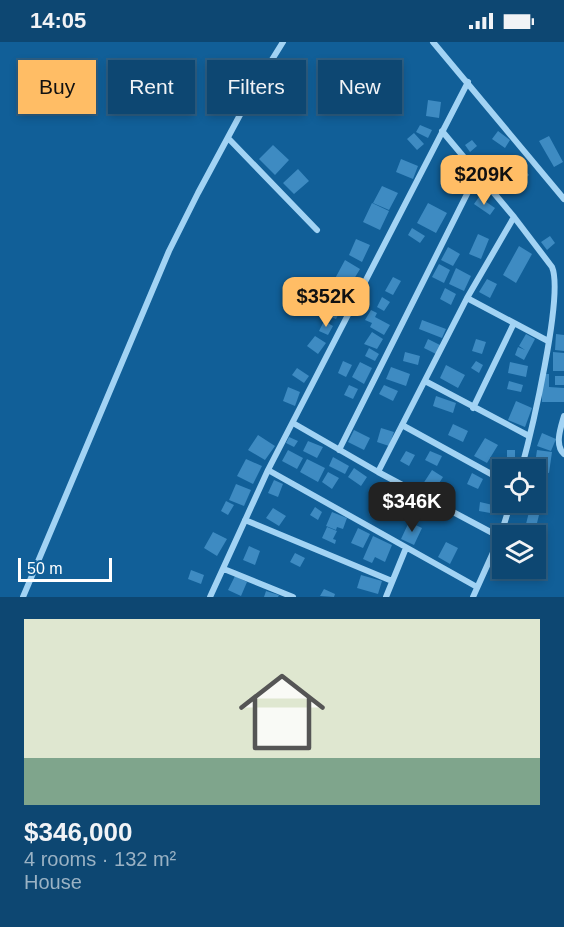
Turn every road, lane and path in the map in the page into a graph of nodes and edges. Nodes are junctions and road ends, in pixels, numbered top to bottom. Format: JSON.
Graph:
{"nodes":[{"id":1,"x":283,"y":42,"type":"edge"},
{"id":2,"x":433,"y":42,"type":"edge"},
{"id":3,"x":468,"y":82,"type":"junction"},
{"id":4,"x":442,"y":131,"type":"junction"},
{"id":5,"x":228,"y":138,"type":"junction"},
{"id":6,"x":478,"y":172,"type":"junction"},
{"id":7,"x":564,"y":199,"type":"edge"},
{"id":8,"x":514,"y":217,"type":"junction"},
{"id":9,"x":317,"y":230,"type":"dead end"},
{"id":10,"x":467,"y":298,"type":"junction"},
{"id":11,"x":514,"y":323,"type":"junction"},
{"id":12,"x":548,"y":341,"type":"junction"},
{"id":13,"x":425,"y":381,"type":"junction"},
{"id":14,"x":474,"y":408,"type":"junction"},
{"id":15,"x":564,"y":416,"type":"edge"},
{"id":16,"x":292,"y":423,"type":"junction"},
{"id":17,"x":402,"y":425,"type":"junction"},
{"id":18,"x":529,"y":436,"type":"junction"},
{"id":19,"x":339,"y":450,"type":"junction"},
{"id":20,"x":564,"y":454,"type":"edge"},
{"id":21,"x":524,"y":459,"type":"edge"},
{"id":22,"x":268,"y":470,"type":"junction"},
{"id":23,"x":378,"y":472,"type":"junction"},
{"id":24,"x":492,"y":474,"type":"edge"},
{"id":25,"x":245,"y":520,"type":"junction"},
{"id":26,"x":492,"y":533,"type":"edge"},
{"id":27,"x":406,"y":548,"type":"junction"},
{"id":28,"x":492,"y":554,"type":"edge"},
{"id":29,"x":224,"y":569,"type":"junction"},
{"id":30,"x":392,"y":581,"type":"junction"},
{"id":31,"x":477,"y":587,"type":"junction"},
{"id":32,"x":23,"y":597,"type":"edge"},
{"id":33,"x":210,"y":597,"type":"edge"},
{"id":34,"x":293,"y":597,"type":"edge"},
{"id":35,"x":386,"y":597,"type":"edge"},
{"id":36,"x":473,"y":597,"type":"edge"}],
"edges":[{"from":1,"to":5,"type":"street"},
{"from":2,"to":3,"type":"street"},
{"from":3,"to":4,"type":"street"},
{"from":3,"to":7,"type":"street"},
{"from":4,"to":6,"type":"street"},
{"from":4,"to":16,"type":"street"},
{"from":5,"to":9,"type":"street"},
{"from":5,"to":32,"type":"street"},
{"from":6,"to":8,"type":"street"},
{"from":6,"to":19,"type":"street"},
{"from":8,"to":10,"type":"street"},
{"from":8,"to":12,"type":"street"},
{"from":10,"to":11,"type":"street"},
{"from":10,"to":13,"type":"street"},
{"from":11,"to":12,"type":"street"},
{"from":11,"to":14,"type":"street"},
{"from":12,"to":18,"type":"street"},
{"from":13,"to":14,"type":"street"},
{"from":13,"to":17,"type":"street"},
{"from":14,"to":18,"type":"street"},
{"from":15,"to":20,"type":"street"},
{"from":16,"to":19,"type":"street"},
{"from":16,"to":22,"type":"street"},
{"from":17,"to":23,"type":"street"},
{"from":17,"to":24,"type":"street"},
{"from":18,"to":21,"type":"street"},
{"from":19,"to":23,"type":"street"},
{"from":22,"to":25,"type":"street"},
{"from":22,"to":27,"type":"street"},
{"from":23,"to":26,"type":"street"},
{"from":25,"to":29,"type":"street"},
{"from":25,"to":30,"type":"street"},
{"from":27,"to":30,"type":"street"},
{"from":27,"to":31,"type":"street"},
{"from":28,"to":31,"type":"street"},
{"from":29,"to":33,"type":"street"},
{"from":29,"to":34,"type":"street"},
{"from":30,"to":35,"type":"street"},
{"from":31,"to":36,"type":"street"}]}
